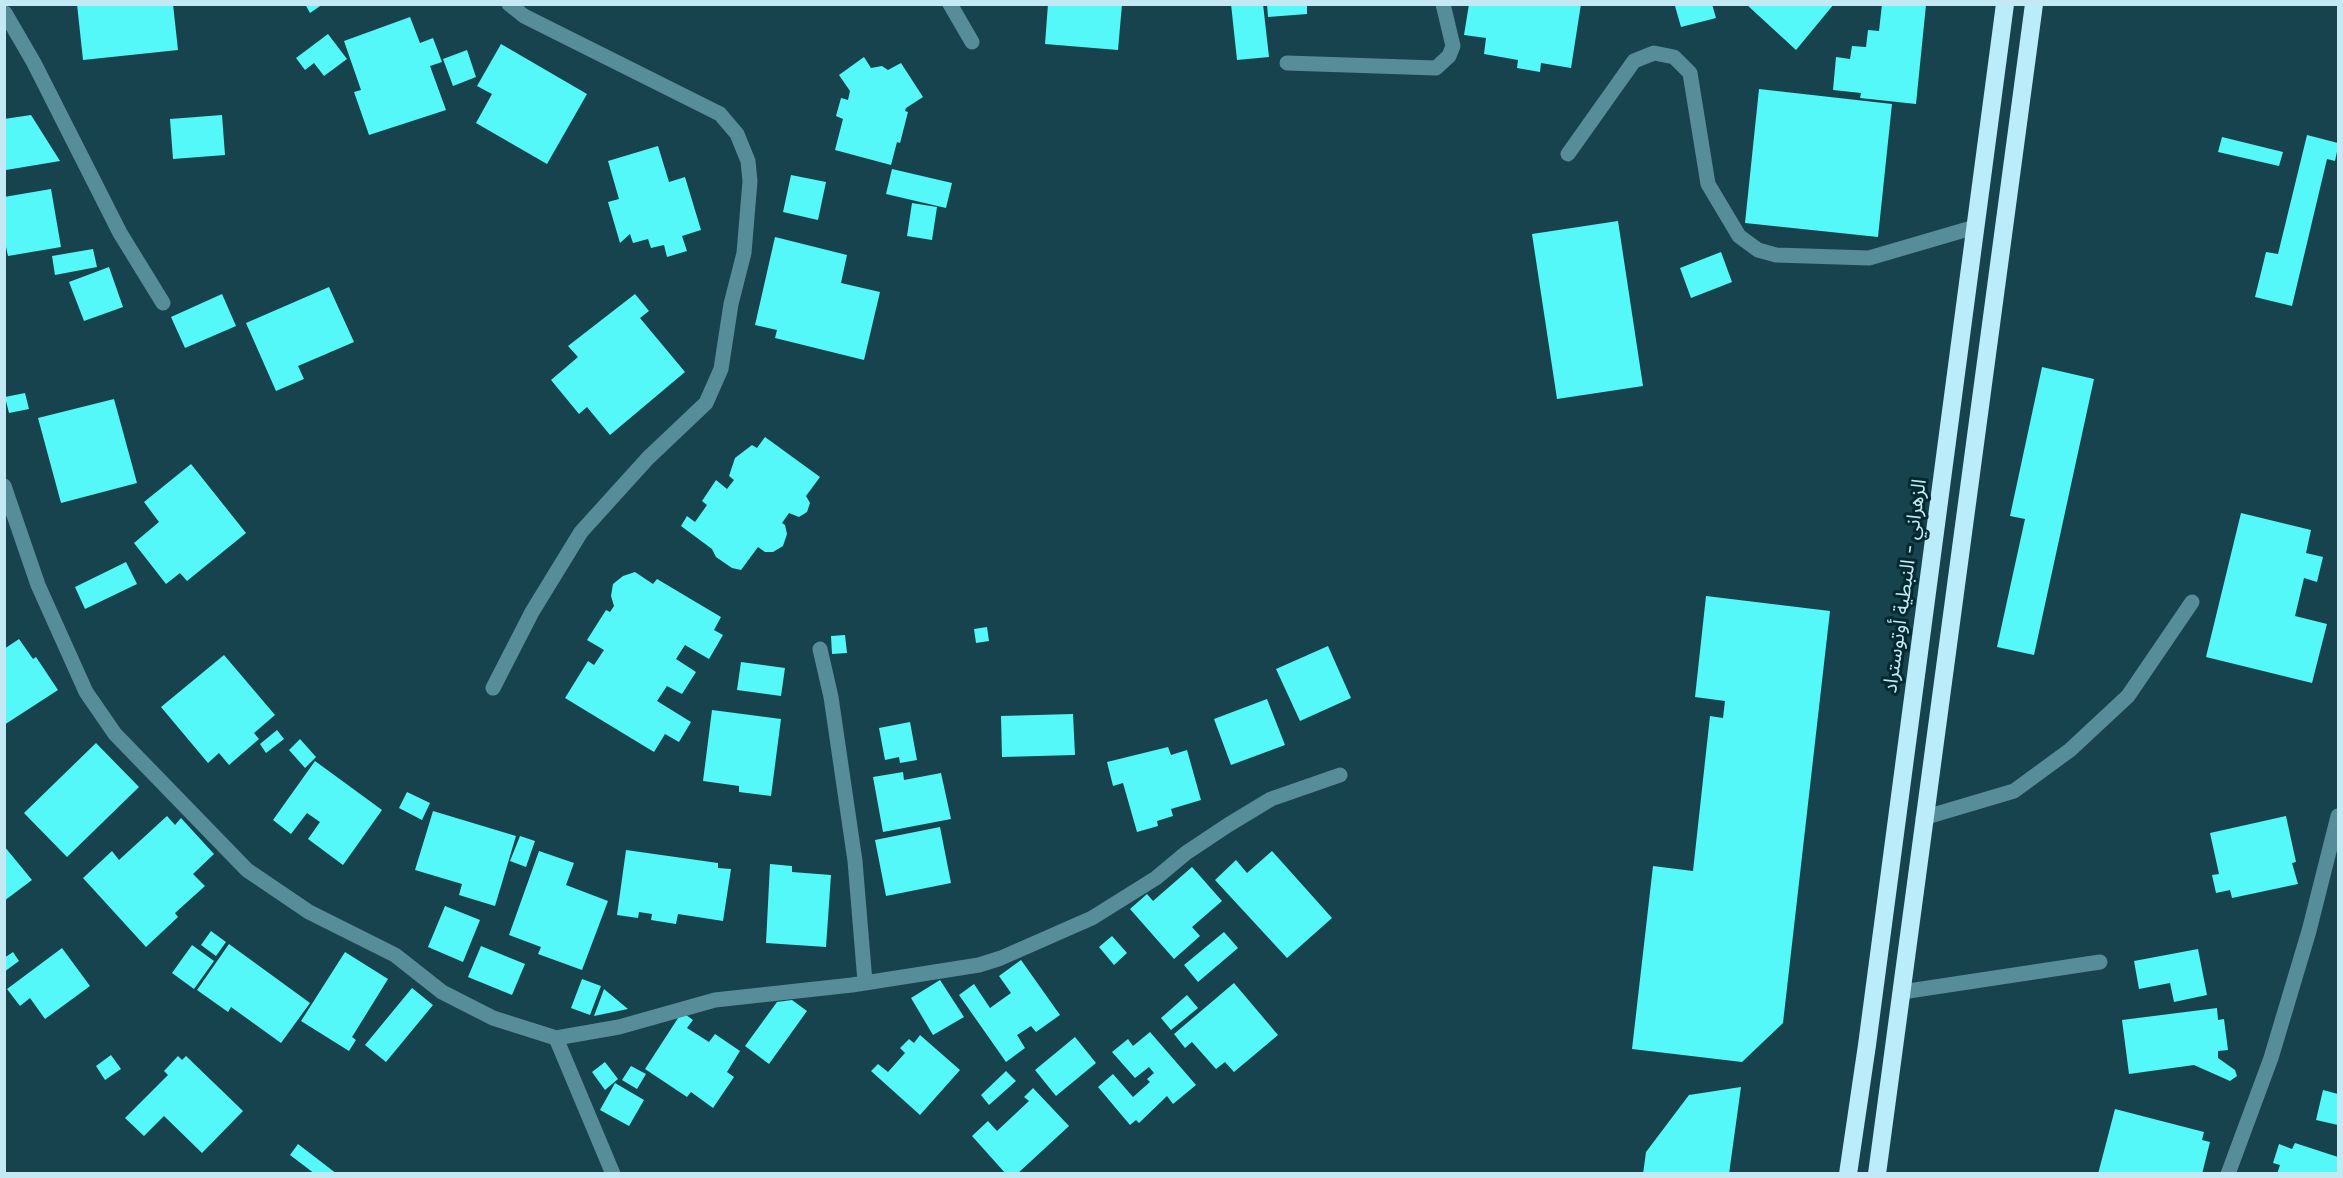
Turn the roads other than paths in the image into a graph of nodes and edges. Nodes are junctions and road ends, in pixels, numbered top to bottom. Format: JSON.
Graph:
{"nodes":[{"id":1,"x":6,"y":4,"type":"edge"},
{"id":2,"x":509,"y":4,"type":"edge"},
{"id":3,"x":950,"y":4,"type":"edge"},
{"id":4,"x":1443,"y":4,"type":"edge"},
{"id":5,"x":2005,"y":4,"type":"edge"},
{"id":6,"x":2034,"y":4,"type":"edge"},
{"id":7,"x":5,"y":13,"type":"edge"},
{"id":8,"x":972,"y":42,"type":"dead end"},
{"id":9,"x":1287,"y":63,"type":"dead end"},
{"id":10,"x":1568,"y":154,"type":"dead end"},
{"id":11,"x":1975,"y":226,"type":"junction"},
{"id":12,"x":163,"y":303,"type":"dead end"},
{"id":13,"x":4,"y":486,"type":"edge"},
{"id":14,"x":2192,"y":602,"type":"dead end"},
{"id":15,"x":820,"y":649,"type":"dead end"},
{"id":16,"x":493,"y":687,"type":"dead end"},
{"id":17,"x":1340,"y":775,"type":"dead end"},
{"id":18,"x":2338,"y":816,"type":"edge"},
{"id":19,"x":1923,"y":818,"type":"junction"},
{"id":20,"x":2100,"y":962,"type":"dead end"},
{"id":21,"x":866,"y":982,"type":"junction"},
{"id":22,"x":1902,"y":992,"type":"junction"},
{"id":23,"x":556,"y":1038,"type":"junction"},
{"id":24,"x":613,"y":1173,"type":"edge"},
{"id":25,"x":1848,"y":1173,"type":"edge"},
{"id":26,"x":1877,"y":1173,"type":"edge"},
{"id":27,"x":2228,"y":1173,"type":"edge"}],
"edges":[{"from":1,"to":7,"type":"street"},
{"from":2,"to":16,"type":"street"},
{"from":3,"to":8,"type":"street"},
{"from":4,"to":9,"type":"street"},
{"from":5,"to":11,"type":"highway","name":"الزهراني - النبطية أوتوستراد"},
{"from":6,"to":19,"type":"highway"},
{"from":7,"to":12,"type":"street"},
{"from":10,"to":11,"type":"street"},
{"from":11,"to":25,"type":"highway","name":"الزهراني - النبطية أوتوستراد"},
{"from":13,"to":23,"type":"street"},
{"from":14,"to":19,"type":"street"},
{"from":15,"to":21,"type":"street"},
{"from":17,"to":21,"type":"street"},
{"from":18,"to":27,"type":"street"},
{"from":19,"to":22,"type":"highway"},
{"from":20,"to":22,"type":"street"},
{"from":21,"to":23,"type":"street"},
{"from":22,"to":26,"type":"highway"},
{"from":23,"to":24,"type":"street"}]}
